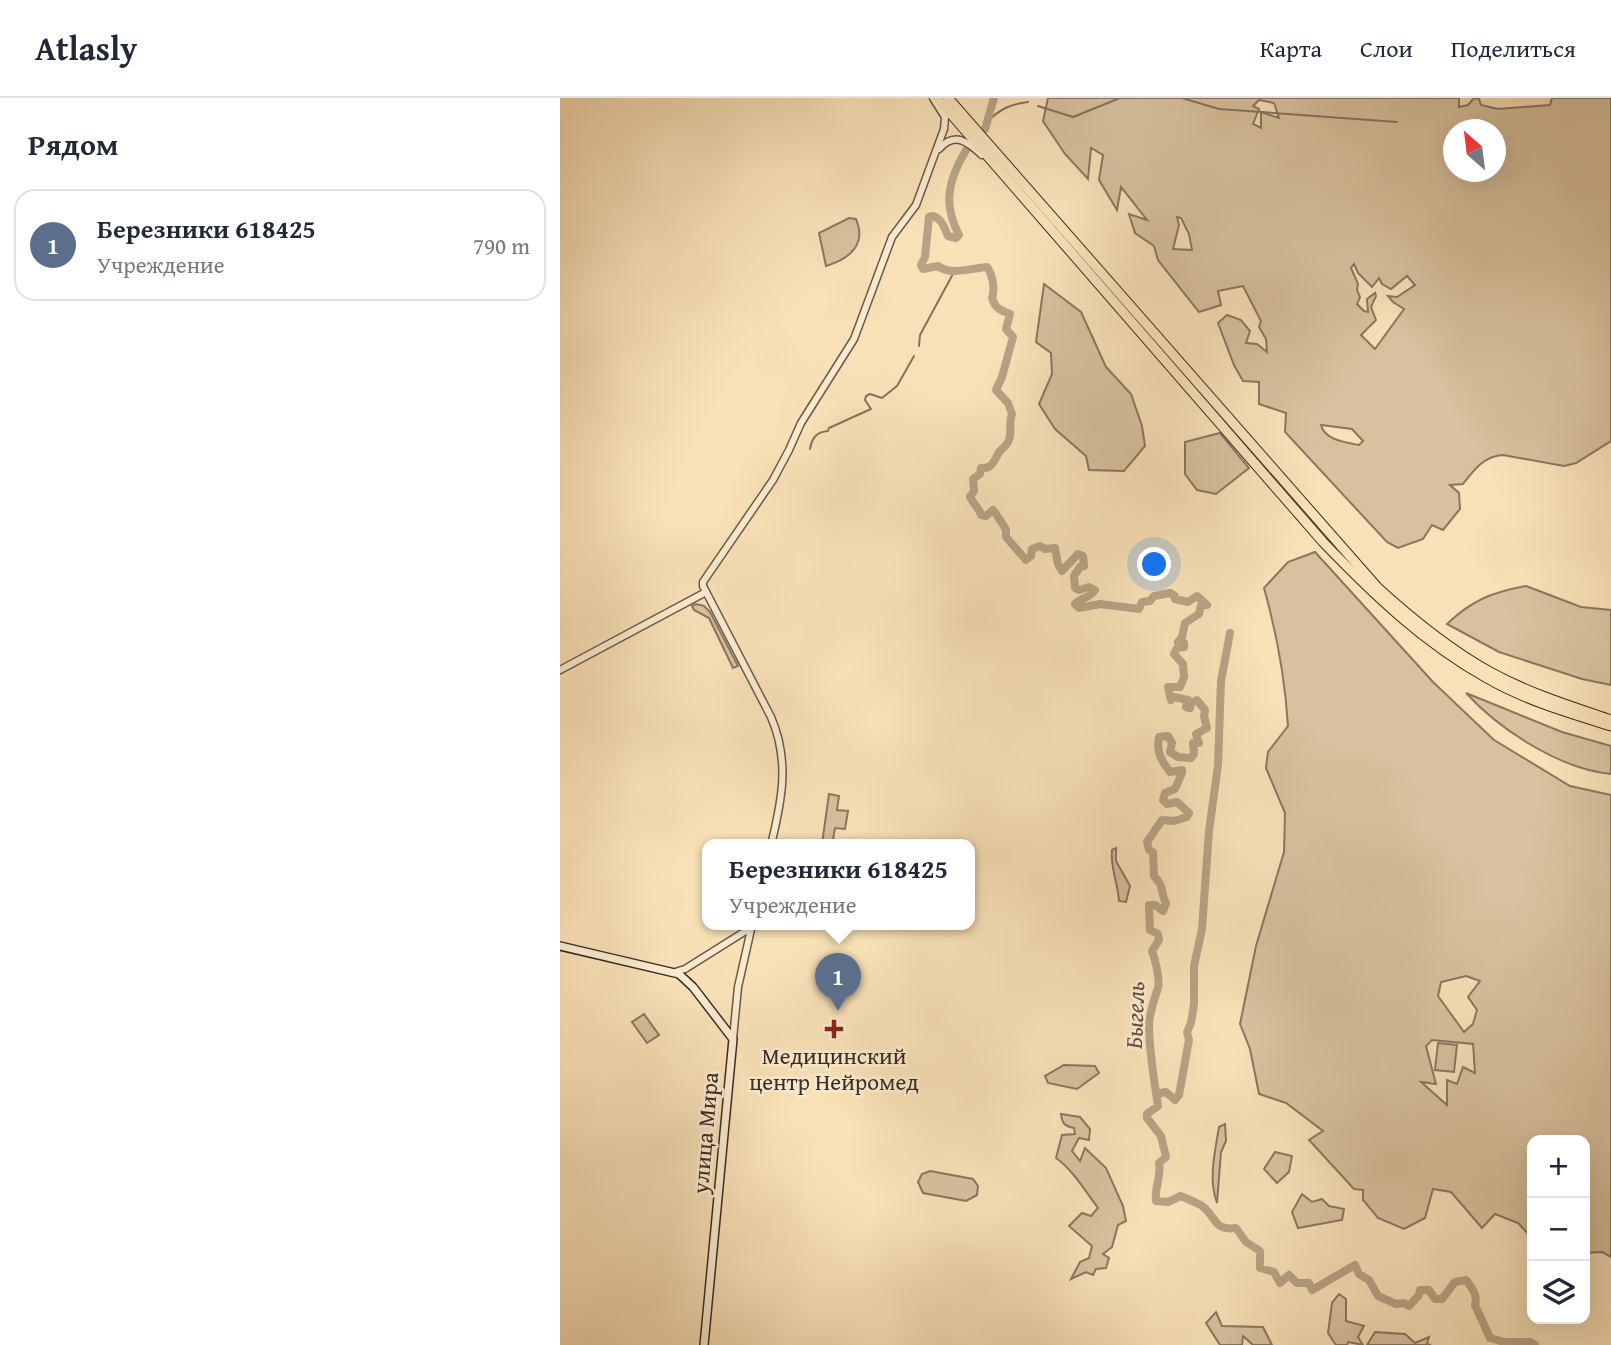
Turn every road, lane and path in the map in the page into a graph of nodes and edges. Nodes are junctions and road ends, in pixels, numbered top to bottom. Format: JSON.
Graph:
{"nodes":[{"id":1,"x":935,"y":98,"type":"edge"},
{"id":2,"x":948,"y":98,"type":"edge"},
{"id":3,"x":934,"y":156,"type":"junction"},
{"id":4,"x":1010,"y":182,"type":"junction"},
{"id":5,"x":704,"y":589,"type":"junction"},
{"id":6,"x":560,"y":670,"type":"edge"},
{"id":7,"x":1611,"y":720,"type":"edge"},
{"id":8,"x":1611,"y":726,"type":"edge"},
{"id":9,"x":772,"y":839,"type":"edge"},
{"id":10,"x":746,"y":930,"type":"edge"},
{"id":11,"x":751,"y":930,"type":"edge"},
{"id":12,"x":560,"y":946,"type":"edge"},
{"id":13,"x":673,"y":972,"type":"junction"},
{"id":14,"x":733,"y":1039,"type":"junction"},
{"id":15,"x":704,"y":1345,"type":"edge"}],
"edges":[{"from":1,"to":3,"type":"street"},
{"from":1,"to":4,"type":"highway"},
{"from":2,"to":7,"type":"highway"},
{"from":3,"to":4,"type":"street"},
{"from":3,"to":5,"type":"street"},
{"from":4,"to":8,"type":"highway"},
{"from":5,"to":6,"type":"street"},
{"from":5,"to":9,"type":"street"},
{"from":10,"to":13,"type":"street"},
{"from":11,"to":14,"type":"street","name":"улица Мира"},
{"from":12,"to":13,"type":"main road"},
{"from":13,"to":14,"type":"main road"},
{"from":14,"to":15,"type":"main road","name":"улица Мира"}]}
